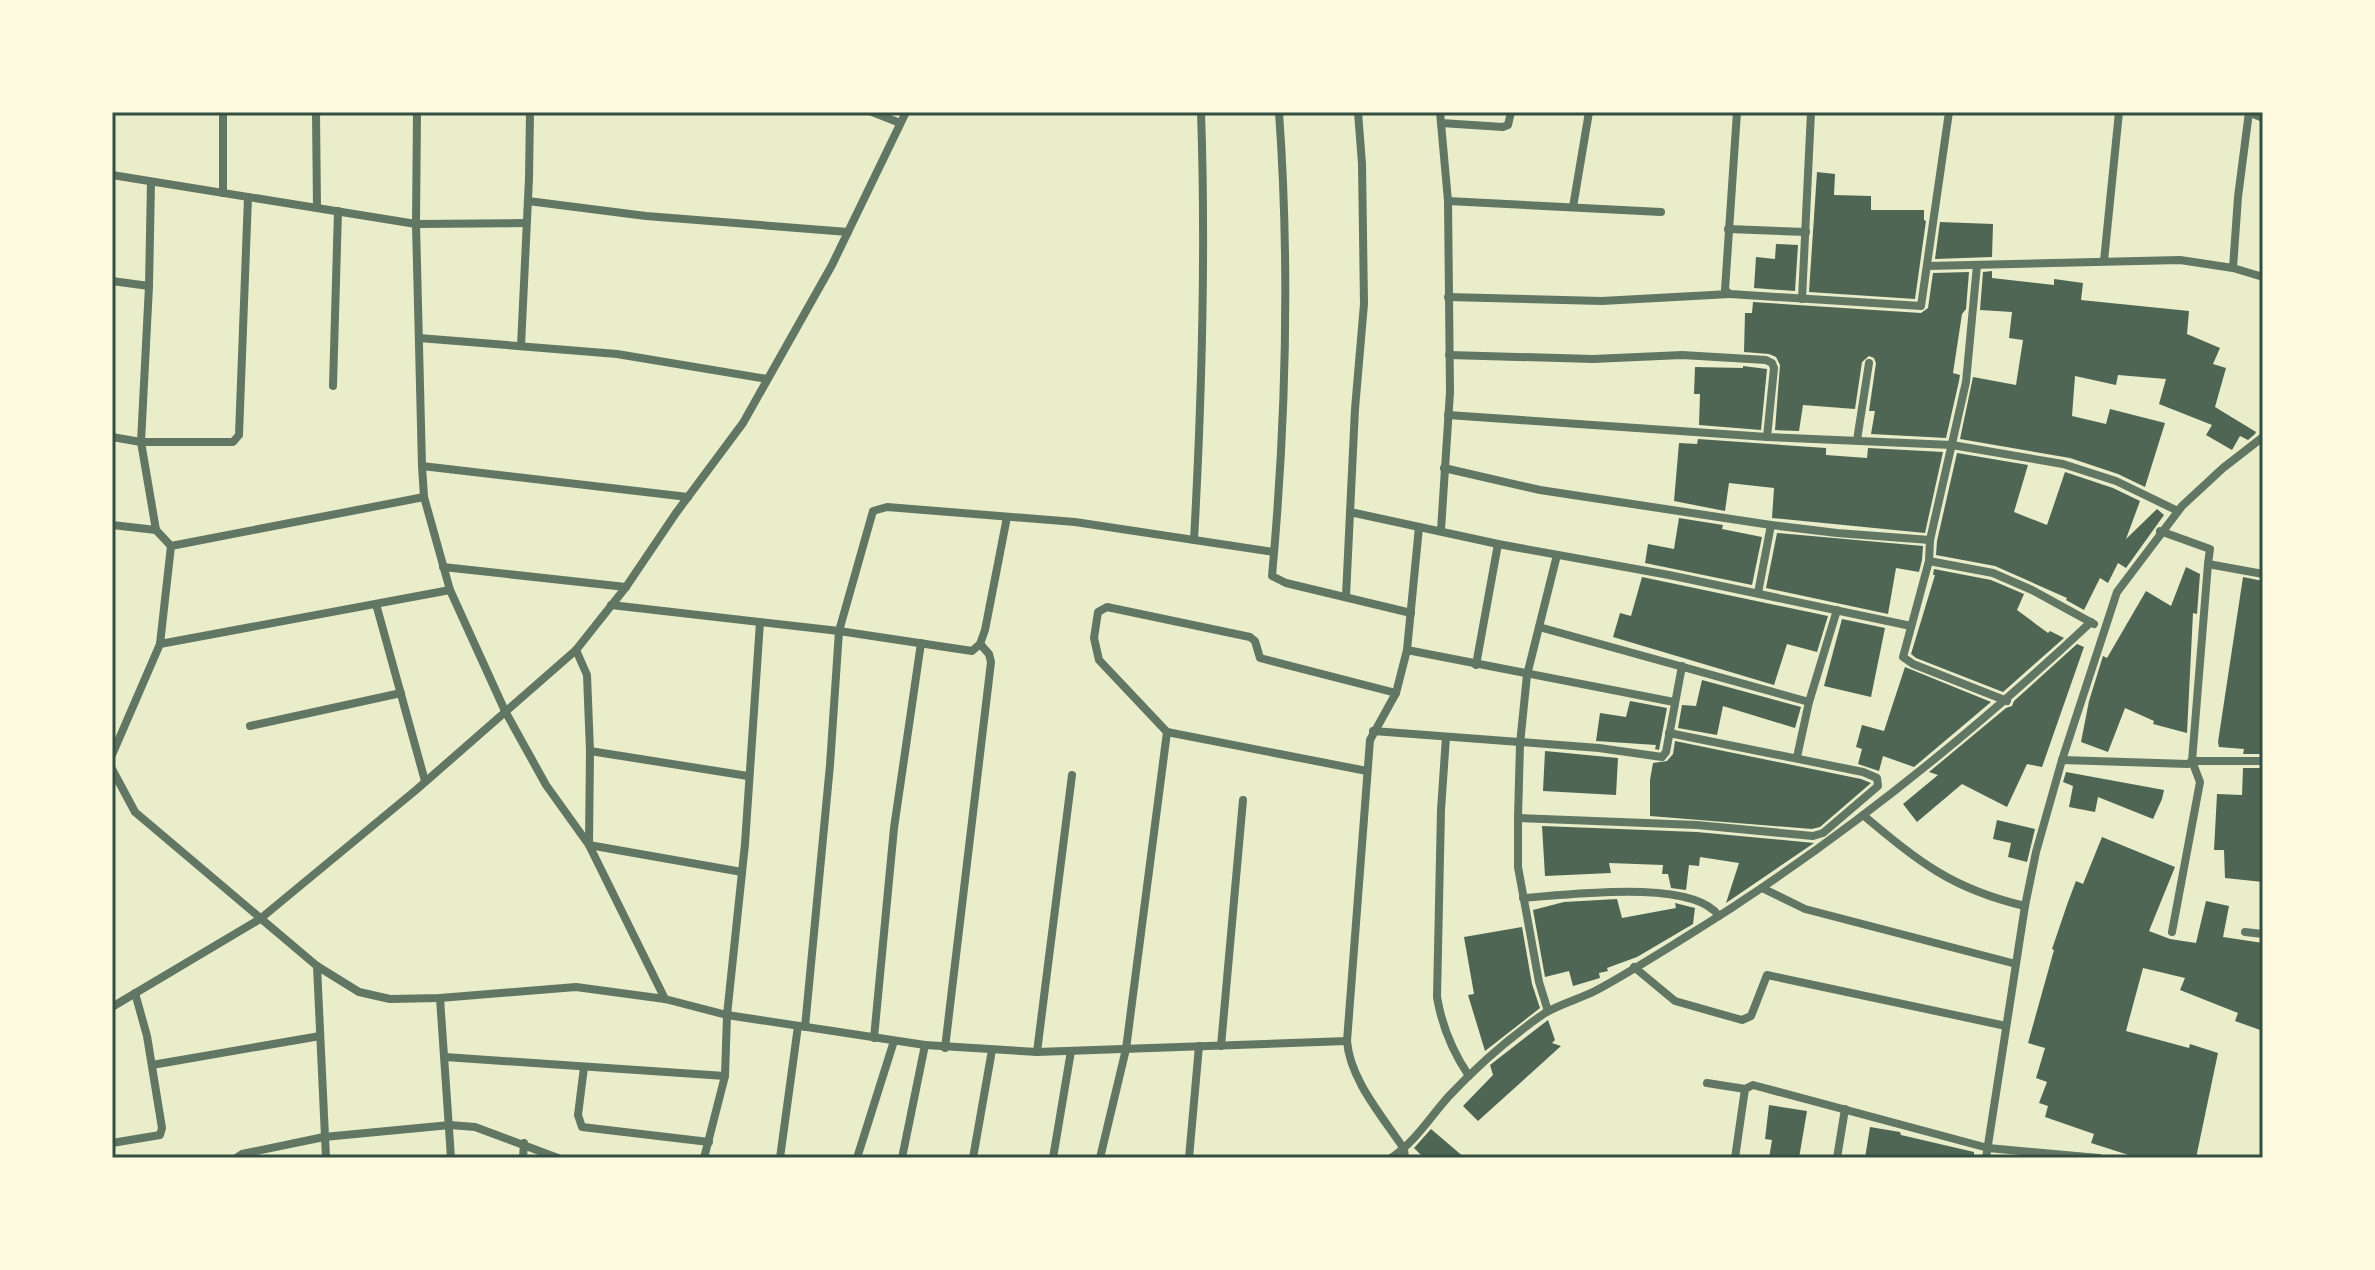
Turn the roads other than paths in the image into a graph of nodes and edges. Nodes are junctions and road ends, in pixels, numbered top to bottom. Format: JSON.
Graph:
{"nodes":[{"id":1,"x":223,"y":112,"type":"edge"},
{"id":2,"x":316,"y":112,"type":"edge"},
{"id":3,"x":417,"y":112,"type":"edge"},
{"id":4,"x":530,"y":112,"type":"edge"},
{"id":5,"x":872,"y":112,"type":"edge"},
{"id":6,"x":906,"y":112,"type":"edge"},
{"id":7,"x":1201,"y":112,"type":"edge"},
{"id":8,"x":1279,"y":112,"type":"edge"},
{"id":9,"x":1358,"y":112,"type":"edge"},
{"id":10,"x":1440,"y":112,"type":"edge"},
{"id":11,"x":1511,"y":112,"type":"edge"},
{"id":12,"x":1589,"y":112,"type":"edge"},
{"id":13,"x":1737,"y":112,"type":"edge"},
{"id":14,"x":1811,"y":112,"type":"edge"},
{"id":15,"x":1949,"y":112,"type":"edge"},
{"id":16,"x":2119,"y":112,"type":"edge"},
{"id":17,"x":2249,"y":112,"type":"edge"},
{"id":18,"x":2263,"y":118,"type":"edge"},
{"id":19,"x":900,"y":123,"type":"junction"},
{"id":20,"x":1441,"y":123,"type":"junction"},
{"id":21,"x":112,"y":175,"type":"edge"},
{"id":22,"x":151,"y":182,"type":"junction"},
{"id":23,"x":223,"y":193,"type":"junction"},
{"id":24,"x":248,"y":197,"type":"junction"},
{"id":25,"x":528,"y":201,"type":"junction"},
{"id":26,"x":1448,"y":201,"type":"junction"},
{"id":27,"x":1573,"y":207,"type":"junction"},
{"id":28,"x":317,"y":208,"type":"junction"},
{"id":29,"x":338,"y":211,"type":"junction"},
{"id":30,"x":1661,"y":212,"type":"dead end"},
{"id":31,"x":526,"y":223,"type":"junction"},
{"id":32,"x":416,"y":224,"type":"junction"},
{"id":33,"x":1728,"y":229,"type":"junction"},
{"id":34,"x":848,"y":232,"type":"junction"},
{"id":35,"x":1806,"y":232,"type":"junction"},
{"id":36,"x":2104,"y":261,"type":"junction"},
{"id":37,"x":1977,"y":265,"type":"junction"},
{"id":38,"x":1928,"y":266,"type":"junction"},
{"id":39,"x":2233,"y":268,"type":"junction"},
{"id":40,"x":2263,"y":277,"type":"edge"},
{"id":41,"x":112,"y":281,"type":"edge"},
{"id":42,"x":149,"y":286,"type":"junction"},
{"id":43,"x":1730,"y":294,"type":"junction"},
{"id":44,"x":1448,"y":297,"type":"junction"},
{"id":45,"x":1802,"y":299,"type":"junction"},
{"id":46,"x":419,"y":338,"type":"junction"},
{"id":47,"x":521,"y":346,"type":"junction"},
{"id":48,"x":1449,"y":355,"type":"junction"},
{"id":49,"x":1869,"y":363,"type":"dead end"},
{"id":50,"x":767,"y":379,"type":"junction"},
{"id":51,"x":333,"y":386,"type":"dead end"},
{"id":52,"x":1448,"y":415,"type":"junction"},
{"id":53,"x":112,"y":437,"type":"edge"},
{"id":54,"x":1767,"y":437,"type":"junction"},
{"id":55,"x":2263,"y":437,"type":"edge"},
{"id":56,"x":1857,"y":440,"type":"junction"},
{"id":57,"x":141,"y":442,"type":"junction"},
{"id":58,"x":1952,"y":445,"type":"junction"},
{"id":59,"x":422,"y":466,"type":"junction"},
{"id":60,"x":1444,"y":468,"type":"junction"},
{"id":61,"x":424,"y":497,"type":"junction"},
{"id":62,"x":688,"y":497,"type":"junction"},
{"id":63,"x":2178,"y":511,"type":"junction"},
{"id":64,"x":1350,"y":512,"type":"junction"},
{"id":65,"x":1007,"y":517,"type":"junction"},
{"id":66,"x":112,"y":525,"type":"edge"},
{"id":67,"x":1771,"y":525,"type":"junction"},
{"id":68,"x":1419,"y":527,"type":"junction"},
{"id":69,"x":156,"y":530,"type":"junction"},
{"id":70,"x":1441,"y":530,"type":"junction"},
{"id":71,"x":2160,"y":531,"type":"junction"},
{"id":72,"x":1194,"y":540,"type":"junction"},
{"id":73,"x":1930,"y":540,"type":"junction"},
{"id":74,"x":1498,"y":544,"type":"junction"},
{"id":75,"x":171,"y":546,"type":"junction"},
{"id":76,"x":1274,"y":552,"type":"junction"},
{"id":77,"x":1557,"y":555,"type":"junction"},
{"id":78,"x":1929,"y":561,"type":"junction"},
{"id":79,"x":2208,"y":564,"type":"junction"},
{"id":80,"x":443,"y":567,"type":"junction"},
{"id":81,"x":2263,"y":574,"type":"edge"},
{"id":82,"x":626,"y":587,"type":"junction"},
{"id":83,"x":450,"y":590,"type":"junction"},
{"id":84,"x":1758,"y":593,"type":"junction"},
{"id":85,"x":1346,"y":596,"type":"junction"},
{"id":86,"x":376,"y":604,"type":"junction"},
{"id":87,"x":611,"y":605,"type":"junction"},
{"id":88,"x":1837,"y":610,"type":"junction"},
{"id":89,"x":1411,"y":613,"type":"junction"},
{"id":90,"x":760,"y":622,"type":"junction"},
{"id":91,"x":2091,"y":622,"type":"junction"},
{"id":92,"x":1911,"y":626,"type":"junction"},
{"id":93,"x":1539,"y":627,"type":"junction"},
{"id":94,"x":2103,"y":629,"type":"junction"},
{"id":95,"x":839,"y":631,"type":"junction"},
{"id":96,"x":921,"y":643,"type":"junction"},
{"id":97,"x":160,"y":644,"type":"junction"},
{"id":98,"x":980,"y":644,"type":"junction"},
{"id":99,"x":576,"y":650,"type":"junction"},
{"id":100,"x":1407,"y":650,"type":"junction"},
{"id":101,"x":1476,"y":665,"type":"junction"},
{"id":102,"x":1682,"y":666,"type":"junction"},
{"id":103,"x":1527,"y":675,"type":"junction"},
{"id":104,"x":401,"y":693,"type":"junction"},
{"id":105,"x":1396,"y":693,"type":"junction"},
{"id":106,"x":2007,"y":701,"type":"junction"},
{"id":107,"x":1674,"y":702,"type":"junction"},
{"id":108,"x":1809,"y":702,"type":"junction"},
{"id":109,"x":505,"y":711,"type":"junction"},
{"id":110,"x":250,"y":726,"type":"dead end"},
{"id":111,"x":1373,"y":731,"type":"junction"},
{"id":112,"x":1167,"y":732,"type":"junction"},
{"id":113,"x":1669,"y":733,"type":"junction"},
{"id":114,"x":1446,"y":737,"type":"junction"},
{"id":115,"x":1520,"y":744,"type":"junction"},
{"id":116,"x":590,"y":751,"type":"junction"},
{"id":117,"x":112,"y":755,"type":"edge"},
{"id":118,"x":1797,"y":757,"type":"junction"},
{"id":119,"x":2062,"y":760,"type":"junction"},
{"id":120,"x":2192,"y":761,"type":"junction"},
{"id":121,"x":2263,"y":761,"type":"edge"},
{"id":122,"x":112,"y":769,"type":"edge"},
{"id":123,"x":1367,"y":771,"type":"junction"},
{"id":124,"x":1072,"y":775,"type":"dead end"},
{"id":125,"x":748,"y":776,"type":"junction"},
{"id":126,"x":425,"y":781,"type":"junction"},
{"id":127,"x":1243,"y":800,"type":"dead end"},
{"id":128,"x":1863,"y":815,"type":"junction"},
{"id":129,"x":1518,"y":818,"type":"junction"},
{"id":130,"x":589,"y":845,"type":"junction"},
{"id":131,"x":742,"y":872,"type":"junction"},
{"id":132,"x":1762,"y":888,"type":"junction"},
{"id":133,"x":1523,"y":898,"type":"junction"},
{"id":134,"x":2025,"y":906,"type":"junction"},
{"id":135,"x":1719,"y":916,"type":"junction"},
{"id":136,"x":260,"y":919,"type":"junction"},
{"id":137,"x":2172,"y":932,"type":"dead end"},
{"id":138,"x":2245,"y":932,"type":"dead end"},
{"id":139,"x":2263,"y":934,"type":"edge"},
{"id":140,"x":2016,"y":964,"type":"junction"},
{"id":141,"x":317,"y":966,"type":"junction"},
{"id":142,"x":1634,"y":967,"type":"junction"},
{"id":143,"x":135,"y":993,"type":"junction"},
{"id":144,"x":440,"y":998,"type":"junction"},
{"id":145,"x":665,"y":999,"type":"junction"},
{"id":146,"x":112,"y":1007,"type":"edge"},
{"id":147,"x":1548,"y":1011,"type":"junction"},
{"id":148,"x":727,"y":1015,"type":"junction"},
{"id":149,"x":2006,"y":1026,"type":"junction"},
{"id":150,"x":801,"y":1027,"type":"junction"},
{"id":151,"x":320,"y":1036,"type":"junction"},
{"id":152,"x":874,"y":1038,"type":"junction"},
{"id":153,"x":894,"y":1041,"type":"junction"},
{"id":154,"x":1347,"y":1041,"type":"junction"},
{"id":155,"x":925,"y":1045,"type":"junction"},
{"id":156,"x":1199,"y":1046,"type":"junction"},
{"id":157,"x":1221,"y":1046,"type":"junction"},
{"id":158,"x":945,"y":1048,"type":"junction"},
{"id":159,"x":1126,"y":1049,"type":"junction"},
{"id":160,"x":992,"y":1050,"type":"junction"},
{"id":161,"x":1071,"y":1051,"type":"junction"},
{"id":162,"x":1037,"y":1052,"type":"junction"},
{"id":163,"x":445,"y":1057,"type":"junction"},
{"id":164,"x":152,"y":1065,"type":"junction"},
{"id":165,"x":584,"y":1067,"type":"junction"},
{"id":166,"x":725,"y":1076,"type":"junction"},
{"id":167,"x":1469,"y":1076,"type":"junction"},
{"id":168,"x":1707,"y":1083,"type":"dead end"},
{"id":169,"x":1745,"y":1089,"type":"junction"},
{"id":170,"x":1845,"y":1109,"type":"junction"},
{"id":171,"x":450,"y":1125,"type":"junction"},
{"id":172,"x":324,"y":1137,"type":"junction"},
{"id":173,"x":709,"y":1142,"type":"junction"},
{"id":174,"x":112,"y":1143,"type":"edge"},
{"id":175,"x":524,"y":1143,"type":"junction"},
{"id":176,"x":1987,"y":1153,"type":"edge"},
{"id":177,"x":1404,"y":1154,"type":"edge"},
{"id":178,"x":236,"y":1158,"type":"edge"},
{"id":179,"x":326,"y":1158,"type":"edge"},
{"id":180,"x":451,"y":1158,"type":"edge"},
{"id":181,"x":523,"y":1158,"type":"edge"},
{"id":182,"x":558,"y":1158,"type":"edge"},
{"id":183,"x":704,"y":1158,"type":"edge"},
{"id":184,"x":780,"y":1158,"type":"edge"},
{"id":185,"x":857,"y":1158,"type":"edge"},
{"id":186,"x":902,"y":1158,"type":"edge"},
{"id":187,"x":973,"y":1158,"type":"edge"},
{"id":188,"x":1053,"y":1158,"type":"edge"},
{"id":189,"x":1100,"y":1158,"type":"edge"},
{"id":190,"x":1189,"y":1158,"type":"edge"},
{"id":191,"x":1391,"y":1158,"type":"edge"},
{"id":192,"x":1735,"y":1158,"type":"edge"},
{"id":193,"x":1837,"y":1158,"type":"edge"},
{"id":194,"x":2099,"y":1158,"type":"edge"}],
"edges":[{"from":1,"to":23,"type":"street"},
{"from":2,"to":28,"type":"street"},
{"from":3,"to":32,"type":"street"},
{"from":4,"to":25,"type":"street"},
{"from":5,"to":19,"type":"street"},
{"from":6,"to":19,"type":"street"},
{"from":7,"to":72,"type":"street"},
{"from":8,"to":76,"type":"street"},
{"from":9,"to":64,"type":"street"},
{"from":10,"to":20,"type":"street"},
{"from":11,"to":20,"type":"street"},
{"from":12,"to":27,"type":"street"},
{"from":13,"to":33,"type":"street"},
{"from":14,"to":35,"type":"street"},
{"from":15,"to":38,"type":"street"},
{"from":16,"to":36,"type":"street"},
{"from":17,"to":18,"type":"street"},
{"from":17,"to":39,"type":"street"},
{"from":19,"to":34,"type":"street"},
{"from":20,"to":26,"type":"street"},
{"from":21,"to":22,"type":"street"},
{"from":22,"to":23,"type":"street"},
{"from":22,"to":42,"type":"street"},
{"from":23,"to":24,"type":"street"},
{"from":24,"to":28,"type":"street"},
{"from":24,"to":57,"type":"street"},
{"from":25,"to":31,"type":"street"},
{"from":25,"to":34,"type":"street"},
{"from":26,"to":27,"type":"street"},
{"from":26,"to":44,"type":"street"},
{"from":27,"to":30,"type":"street"},
{"from":28,"to":29,"type":"street"},
{"from":29,"to":32,"type":"street"},
{"from":29,"to":51,"type":"street"},
{"from":31,"to":32,"type":"street"},
{"from":31,"to":47,"type":"street"},
{"from":32,"to":46,"type":"street"},
{"from":33,"to":35,"type":"street"},
{"from":33,"to":43,"type":"street"},
{"from":34,"to":50,"type":"street"},
{"from":35,"to":45,"type":"street"},
{"from":36,"to":37,"type":"street"},
{"from":36,"to":39,"type":"street"},
{"from":37,"to":38,"type":"street"},
{"from":37,"to":58,"type":"street"},
{"from":38,"to":45,"type":"street"},
{"from":39,"to":40,"type":"street"},
{"from":41,"to":42,"type":"street"},
{"from":42,"to":57,"type":"street"},
{"from":43,"to":44,"type":"street"},
{"from":43,"to":45,"type":"street"},
{"from":44,"to":48,"type":"street"},
{"from":46,"to":47,"type":"street"},
{"from":46,"to":59,"type":"street"},
{"from":47,"to":50,"type":"street"},
{"from":48,"to":52,"type":"street"},
{"from":48,"to":54,"type":"street"},
{"from":49,"to":56,"type":"street"},
{"from":50,"to":62,"type":"street"},
{"from":52,"to":54,"type":"street"},
{"from":52,"to":60,"type":"street"},
{"from":53,"to":57,"type":"street"},
{"from":54,"to":56,"type":"street"},
{"from":55,"to":63,"type":"street"},
{"from":56,"to":58,"type":"street"},
{"from":57,"to":69,"type":"street"},
{"from":58,"to":63,"type":"street"},
{"from":58,"to":73,"type":"street"},
{"from":59,"to":61,"type":"street"},
{"from":59,"to":62,"type":"street"},
{"from":60,"to":67,"type":"street"},
{"from":60,"to":70,"type":"street"},
{"from":61,"to":75,"type":"street"},
{"from":61,"to":80,"type":"street"},
{"from":62,"to":82,"type":"street"},
{"from":63,"to":71,"type":"street"},
{"from":64,"to":68,"type":"street"},
{"from":64,"to":85,"type":"street"},
{"from":65,"to":72,"type":"street"},
{"from":65,"to":95,"type":"street"},
{"from":65,"to":98,"type":"street"},
{"from":66,"to":69,"type":"street"},
{"from":67,"to":73,"type":"street"},
{"from":67,"to":84,"type":"street"},
{"from":68,"to":70,"type":"street"},
{"from":68,"to":89,"type":"street"},
{"from":69,"to":75,"type":"street"},
{"from":70,"to":74,"type":"street"},
{"from":71,"to":79,"type":"street"},
{"from":71,"to":94,"type":"street"},
{"from":72,"to":76,"type":"street"},
{"from":73,"to":78,"type":"street"},
{"from":74,"to":77,"type":"street"},
{"from":74,"to":101,"type":"street"},
{"from":75,"to":97,"type":"street"},
{"from":76,"to":85,"type":"street"},
{"from":77,"to":84,"type":"street"},
{"from":77,"to":93,"type":"street"},
{"from":78,"to":91,"type":"street"},
{"from":78,"to":92,"type":"street"},
{"from":79,"to":81,"type":"street"},
{"from":79,"to":120,"type":"street"},
{"from":80,"to":82,"type":"street"},
{"from":80,"to":83,"type":"street"},
{"from":82,"to":87,"type":"street"},
{"from":83,"to":86,"type":"street"},
{"from":83,"to":109,"type":"street"},
{"from":84,"to":88,"type":"street"},
{"from":85,"to":89,"type":"street"},
{"from":86,"to":97,"type":"street"},
{"from":86,"to":104,"type":"street"},
{"from":87,"to":90,"type":"street"},
{"from":87,"to":99,"type":"street"},
{"from":88,"to":92,"type":"street"},
{"from":88,"to":108,"type":"street"},
{"from":89,"to":100,"type":"street"},
{"from":90,"to":95,"type":"street"},
{"from":90,"to":125,"type":"street"},
{"from":91,"to":94,"type":"street"},
{"from":91,"to":106,"type":"street"},
{"from":92,"to":106,"type":"street"},
{"from":93,"to":102,"type":"street"},
{"from":93,"to":103,"type":"street"},
{"from":94,"to":119,"type":"street"},
{"from":95,"to":96,"type":"street"},
{"from":95,"to":150,"type":"street"},
{"from":96,"to":98,"type":"street"},
{"from":96,"to":152,"type":"street"},
{"from":97,"to":117,"type":"street"},
{"from":98,"to":158,"type":"street"},
{"from":99,"to":109,"type":"street"},
{"from":99,"to":116,"type":"street"},
{"from":100,"to":101,"type":"street"},
{"from":100,"to":105,"type":"street"},
{"from":101,"to":103,"type":"street"},
{"from":102,"to":107,"type":"street"},
{"from":102,"to":108,"type":"street"},
{"from":103,"to":107,"type":"street"},
{"from":103,"to":115,"type":"street"},
{"from":104,"to":110,"type":"street"},
{"from":104,"to":126,"type":"street"},
{"from":105,"to":111,"type":"street"},
{"from":105,"to":112,"type":"street"},
{"from":106,"to":128,"type":"street"},
{"from":107,"to":113,"type":"street"},
{"from":108,"to":118,"type":"street"},
{"from":109,"to":126,"type":"street"},
{"from":109,"to":130,"type":"street"},
{"from":111,"to":114,"type":"street"},
{"from":111,"to":123,"type":"street"},
{"from":112,"to":123,"type":"street"},
{"from":112,"to":159,"type":"street"},
{"from":113,"to":115,"type":"street"},
{"from":113,"to":118,"type":"street"},
{"from":114,"to":115,"type":"street"},
{"from":114,"to":167,"type":"street"},
{"from":115,"to":129,"type":"street"},
{"from":116,"to":125,"type":"street"},
{"from":116,"to":130,"type":"street"},
{"from":118,"to":129,"type":"street"},
{"from":119,"to":120,"type":"street"},
{"from":119,"to":134,"type":"street"},
{"from":120,"to":121,"type":"street"},
{"from":120,"to":137,"type":"street"},
{"from":122,"to":136,"type":"street"},
{"from":123,"to":154,"type":"street"},
{"from":124,"to":162,"type":"street"},
{"from":125,"to":131,"type":"street"},
{"from":126,"to":136,"type":"street"},
{"from":127,"to":157,"type":"street"},
{"from":128,"to":132,"type":"street"},
{"from":128,"to":134,"type":"street"},
{"from":129,"to":133,"type":"street"},
{"from":130,"to":131,"type":"street"},
{"from":130,"to":145,"type":"street"},
{"from":131,"to":148,"type":"street"},
{"from":132,"to":135,"type":"street"},
{"from":132,"to":140,"type":"street"},
{"from":133,"to":135,"type":"street"},
{"from":133,"to":147,"type":"street"},
{"from":134,"to":140,"type":"street"},
{"from":135,"to":142,"type":"street"},
{"from":136,"to":141,"type":"street"},
{"from":136,"to":143,"type":"street"},
{"from":138,"to":139,"type":"street"},
{"from":140,"to":149,"type":"street"},
{"from":141,"to":144,"type":"street"},
{"from":141,"to":151,"type":"street"},
{"from":142,"to":147,"type":"street"},
{"from":142,"to":149,"type":"street"},
{"from":143,"to":146,"type":"street"},
{"from":143,"to":164,"type":"street"},
{"from":144,"to":145,"type":"street"},
{"from":144,"to":163,"type":"street"},
{"from":145,"to":148,"type":"street"},
{"from":147,"to":167,"type":"street"},
{"from":148,"to":150,"type":"street"},
{"from":148,"to":166,"type":"street"},
{"from":149,"to":176,"type":"street"},
{"from":150,"to":152,"type":"street"},
{"from":150,"to":184,"type":"street"},
{"from":151,"to":164,"type":"street"},
{"from":151,"to":172,"type":"street"},
{"from":152,"to":153,"type":"street"},
{"from":153,"to":155,"type":"street"},
{"from":153,"to":185,"type":"street"},
{"from":154,"to":157,"type":"street"},
{"from":154,"to":177,"type":"street"},
{"from":155,"to":158,"type":"street"},
{"from":155,"to":186,"type":"street"},
{"from":156,"to":157,"type":"street"},
{"from":156,"to":159,"type":"street"},
{"from":156,"to":190,"type":"street"},
{"from":158,"to":160,"type":"street"},
{"from":159,"to":161,"type":"street"},
{"from":159,"to":189,"type":"street"},
{"from":160,"to":162,"type":"street"},
{"from":160,"to":187,"type":"street"},
{"from":161,"to":162,"type":"street"},
{"from":161,"to":188,"type":"street"},
{"from":163,"to":165,"type":"street"},
{"from":163,"to":171,"type":"street"},
{"from":164,"to":174,"type":"street"},
{"from":165,"to":166,"type":"street"},
{"from":165,"to":173,"type":"street"},
{"from":166,"to":173,"type":"street"},
{"from":167,"to":177,"type":"street"},
{"from":168,"to":169,"type":"street"},
{"from":169,"to":170,"type":"street"},
{"from":169,"to":192,"type":"street"},
{"from":170,"to":176,"type":"street"},
{"from":170,"to":193,"type":"street"},
{"from":171,"to":172,"type":"street"},
{"from":171,"to":175,"type":"street"},
{"from":171,"to":180,"type":"street"},
{"from":172,"to":178,"type":"street"},
{"from":172,"to":179,"type":"street"},
{"from":173,"to":183,"type":"street"},
{"from":175,"to":181,"type":"street"},
{"from":175,"to":182,"type":"street"},
{"from":176,"to":194,"type":"street"},
{"from":177,"to":191,"type":"street"}]}
